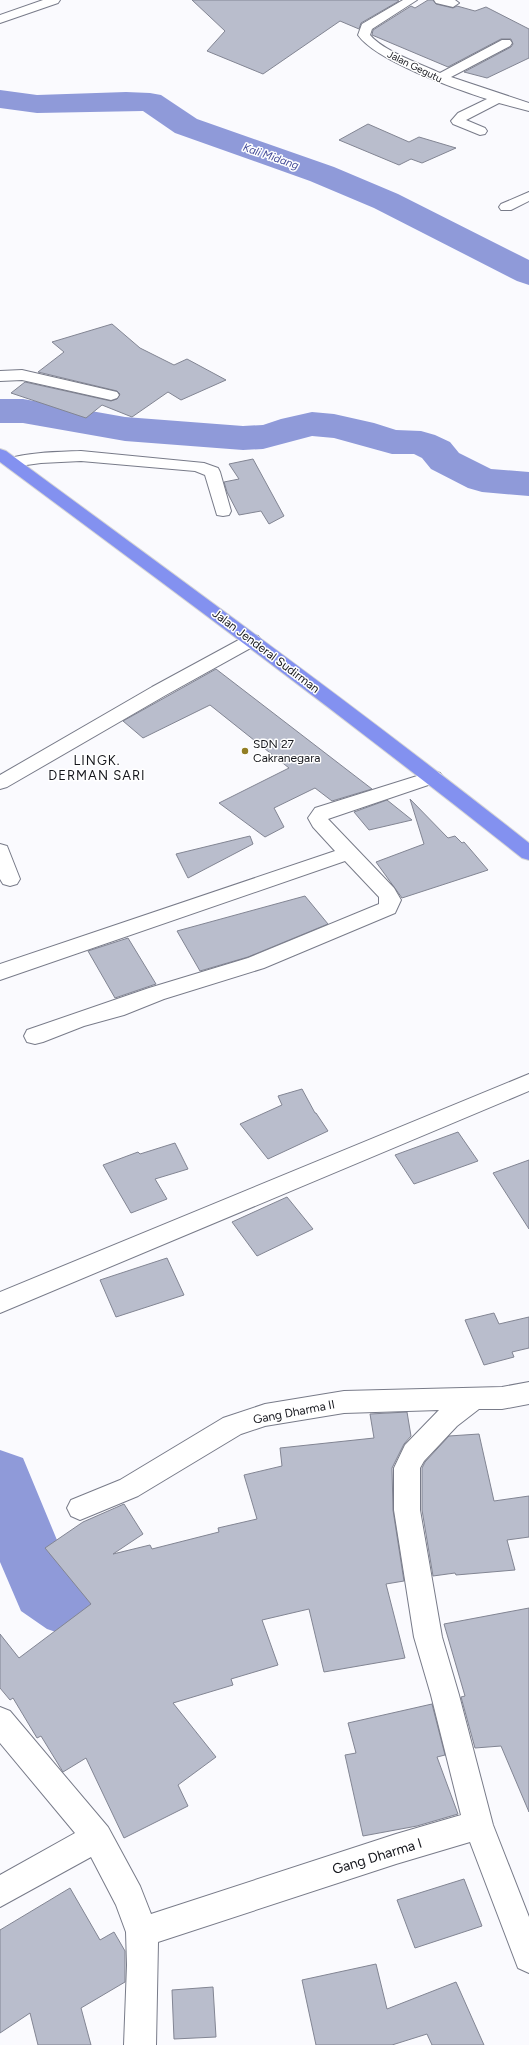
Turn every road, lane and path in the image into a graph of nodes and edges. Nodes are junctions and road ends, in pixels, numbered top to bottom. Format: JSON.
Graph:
{"nodes":[{"id":1,"x":54,"y":0,"type":"edge"},
{"id":2,"x":411,"y":0,"type":"edge"},
{"id":3,"x":440,"y":0,"type":"edge"},
{"id":4,"x":453,"y":3,"type":"dead end"},
{"id":5,"x":0,"y":18,"type":"edge"},
{"id":6,"x":506,"y":42,"type":"dead end"},
{"id":7,"x":440,"y":78,"type":"junction"},
{"id":8,"x":497,"y":99,"type":"junction"},
{"id":9,"x":529,"y":107,"type":"edge"},
{"id":10,"x":480,"y":131,"type":"dead end"},
{"id":11,"x":529,"y":196,"type":"edge"},
{"id":12,"x":506,"y":207,"type":"dead end"},
{"id":13,"x":0,"y":376,"type":"edge"},
{"id":14,"x":111,"y":395,"type":"dead end"},
{"id":15,"x":6,"y":458,"type":"edge"},
{"id":16,"x":223,"y":511,"type":"dead end"},
{"id":17,"x":252,"y":640,"type":"junction"},
{"id":18,"x":433,"y":777,"type":"junction"},
{"id":19,"x":0,"y":783,"type":"edge"},
{"id":20,"x":0,"y":851,"type":"edge"},
{"id":21,"x":349,"y":853,"type":"junction"},
{"id":22,"x":529,"y":853,"type":"edge"},
{"id":23,"x":10,"y":879,"type":"dead end"},
{"id":24,"x":0,"y":972,"type":"edge"},
{"id":25,"x":35,"y":1036,"type":"dead end"},
{"id":26,"x":529,"y":1082,"type":"edge"},
{"id":27,"x":0,"y":1303,"type":"edge"},
{"id":28,"x":529,"y":1393,"type":"edge"},
{"id":29,"x":474,"y":1399,"type":"junction"},
{"id":30,"x":80,"y":1508,"type":"dead end"},
{"id":31,"x":0,"y":1721,"type":"edge"},
{"id":32,"x":478,"y":1825,"type":"junction"},
{"id":33,"x":97,"y":1837,"type":"junction"},
{"id":34,"x":0,"y":1892,"type":"edge"},
{"id":35,"x":142,"y":1932,"type":"junction"},
{"id":36,"x":529,"y":1957,"type":"edge"},
{"id":37,"x":140,"y":2045,"type":"edge"}],
"edges":[{"from":1,"to":5,"type":"street"},
{"from":2,"to":7,"type":"street","name":"Jalan Gegutu"},
{"from":3,"to":4,"type":"street"},
{"from":6,"to":7,"type":"street"},
{"from":7,"to":8,"type":"street","name":"Jalan Gegutu"},
{"from":8,"to":9,"type":"street","name":"Jalan Gegutu"},
{"from":8,"to":10,"type":"street"},
{"from":11,"to":12,"type":"street"},
{"from":13,"to":14,"type":"street"},
{"from":15,"to":16,"type":"street"},
{"from":15,"to":17,"type":"highway","name":"Jalan Jenderal Sudirman"},
{"from":17,"to":18,"type":"highway","name":"Jalan Jenderal Sudirman"},
{"from":17,"to":19,"type":"street"},
{"from":18,"to":21,"type":"street"},
{"from":18,"to":22,"type":"highway","name":"Jalan Jenderal Sudirman"},
{"from":20,"to":23,"type":"street"},
{"from":21,"to":24,"type":"street"},
{"from":21,"to":25,"type":"street"},
{"from":26,"to":27,"type":"street"},
{"from":28,"to":29,"type":"street","name":"Gang Dharma II"},
{"from":29,"to":30,"type":"street","name":"Gang Dharma II"},
{"from":29,"to":32,"type":"street"},
{"from":31,"to":33,"type":"street"},
{"from":32,"to":35,"type":"street","name":"Gang Dharma I"},
{"from":32,"to":36,"type":"street"},
{"from":33,"to":34,"type":"street"},
{"from":33,"to":35,"type":"street"},
{"from":35,"to":37,"type":"street"}]}
